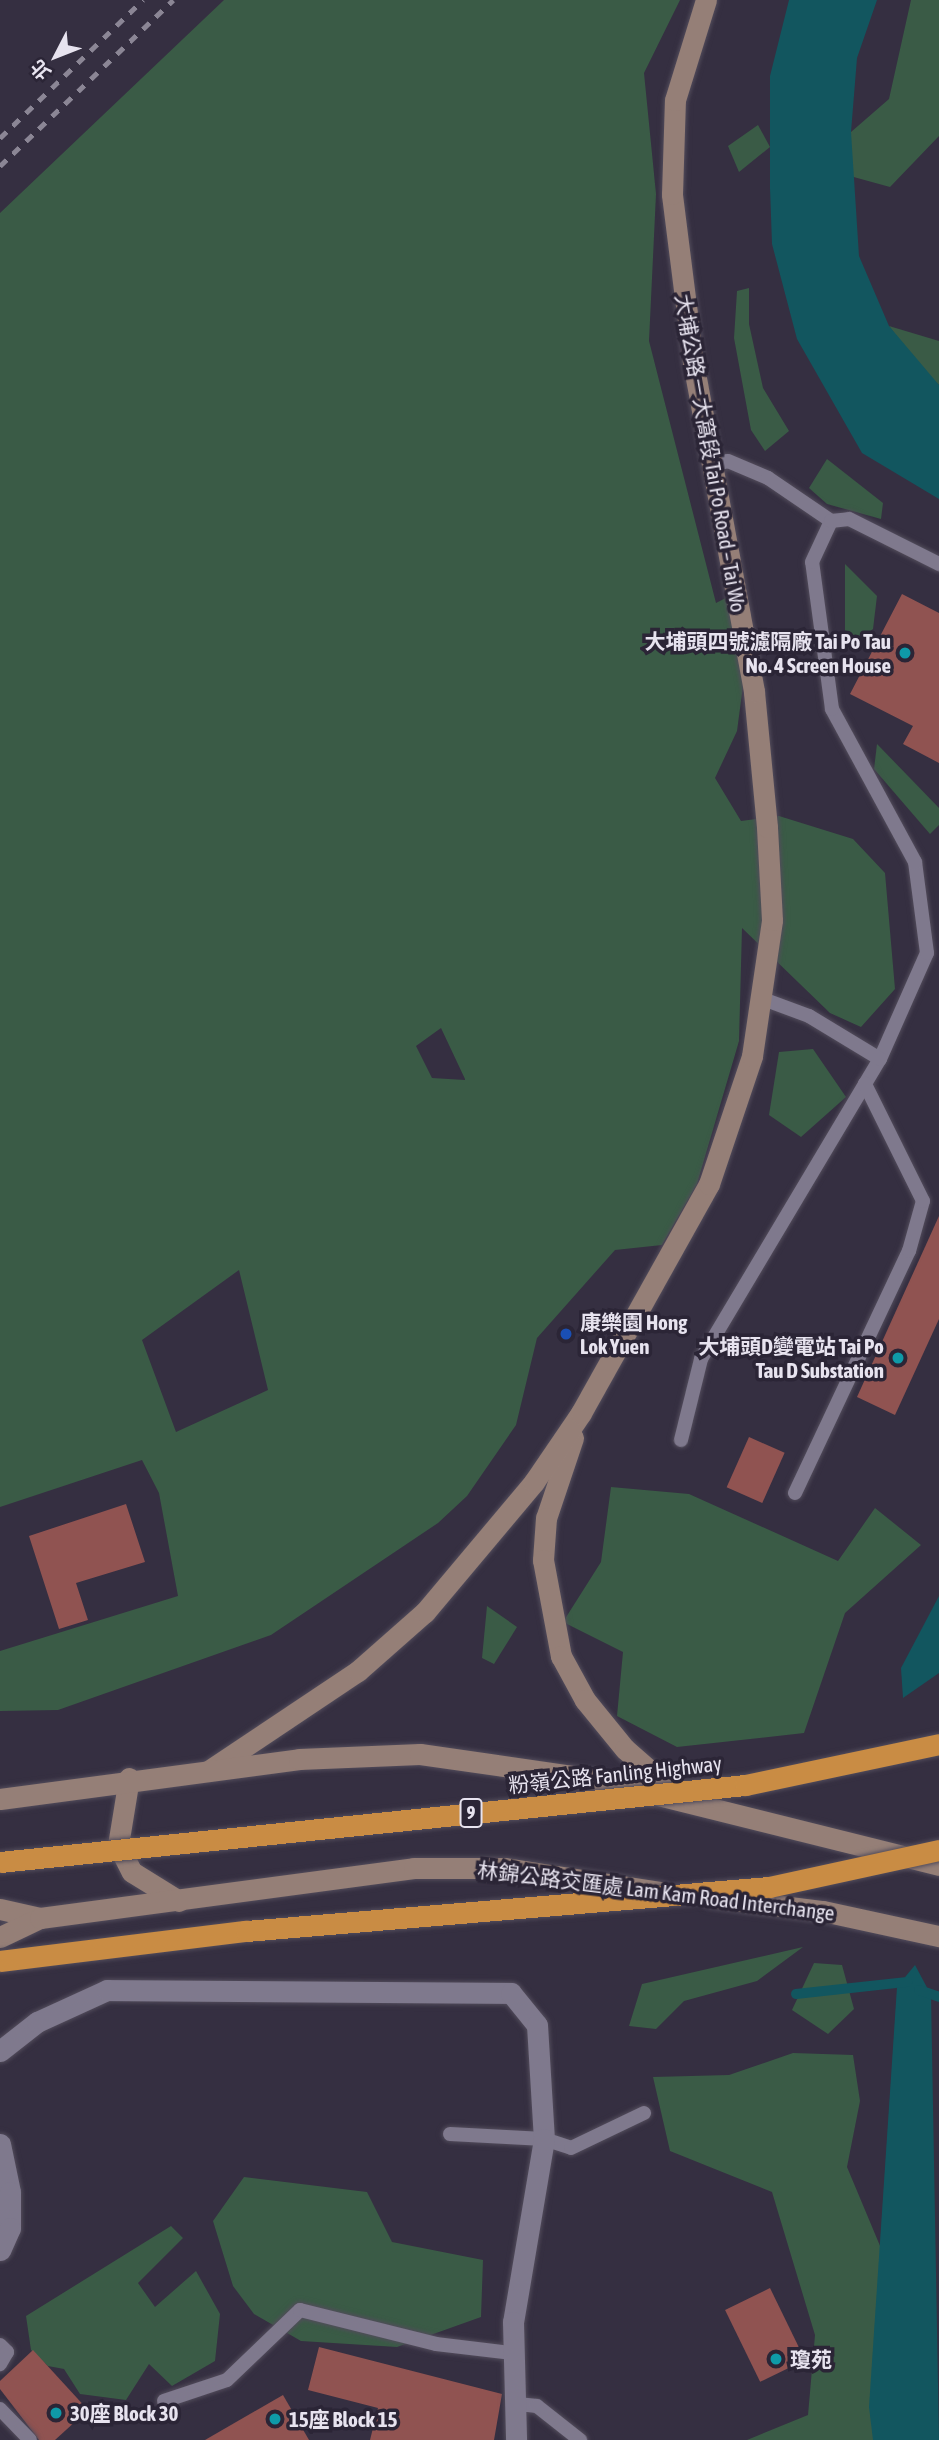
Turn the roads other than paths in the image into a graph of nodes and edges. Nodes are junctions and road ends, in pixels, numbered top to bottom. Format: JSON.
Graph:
{"nodes":[{"id":1,"x":706,"y":0,"type":"edge"},
{"id":2,"x":712,"y":465,"type":"junction"},
{"id":3,"x":831,"y":521,"type":"junction"},
{"id":4,"x":939,"y":564,"type":"edge"},
{"id":5,"x":763,"y":999,"type":"junction"},
{"id":6,"x":880,"y":1059,"type":"junction"},
{"id":7,"x":865,"y":1084,"type":"junction"},
{"id":8,"x":581,"y":1413,"type":"junction"},
{"id":9,"x":681,"y":1440,"type":"dead end"},
{"id":10,"x":795,"y":1493,"type":"dead end"},
{"id":11,"x":939,"y":1744,"type":"edge"},
{"id":12,"x":210,"y":1770,"type":"junction"},
{"id":13,"x":129,"y":1778,"type":"junction"},
{"id":14,"x":0,"y":1799,"type":"edge"},
{"id":15,"x":684,"y":1801,"type":"junction"},
{"id":16,"x":939,"y":1850,"type":"edge"},
{"id":17,"x":0,"y":1862,"type":"edge"},
{"id":18,"x":939,"y":1865,"type":"edge"},
{"id":19,"x":179,"y":1901,"type":"junction"},
{"id":20,"x":0,"y":1909,"type":"edge"},
{"id":21,"x":40,"y":1918,"type":"junction"},
{"id":22,"x":939,"y":1936,"type":"edge"},
{"id":23,"x":0,"y":1937,"type":"edge"},
{"id":24,"x":0,"y":1961,"type":"edge"},
{"id":25,"x":0,"y":2050,"type":"edge"},
{"id":26,"x":644,"y":2113,"type":"dead end"},
{"id":27,"x":450,"y":2134,"type":"dead end"},
{"id":28,"x":544,"y":2140,"type":"junction"},
{"id":29,"x":0,"y":2144,"type":"edge"},
{"id":30,"x":0,"y":2250,"type":"edge"},
{"id":31,"x":0,"y":2345,"type":"edge"},
{"id":32,"x":512,"y":2353,"type":"junction"},
{"id":33,"x":0,"y":2364,"type":"edge"},
{"id":34,"x":164,"y":2401,"type":"dead end"},
{"id":35,"x":518,"y":2404,"type":"junction"},
{"id":36,"x":0,"y":2409,"type":"edge"},
{"id":37,"x":30,"y":2440,"type":"edge"},
{"id":38,"x":516,"y":2440,"type":"edge"},
{"id":39,"x":580,"y":2440,"type":"edge"}],
"edges":[{"from":1,"to":2,"type":"main road","name":"大埔公路－大窩段 Tai Po Road – Tai Wo"},
{"from":2,"to":3,"type":"lane"},
{"from":2,"to":5,"type":"main road","name":"大埔公路－大窩段 Tai Po Road – Tai Wo"},
{"from":3,"to":4,"type":"lane"},
{"from":3,"to":6,"type":"lane"},
{"from":5,"to":6,"type":"lane"},
{"from":5,"to":8,"type":"main road","name":"大埔公路－大窩段 Tai Po Road – Tai Wo"},
{"from":6,"to":7,"type":"lane"},
{"from":7,"to":9,"type":"lane"},
{"from":7,"to":10,"type":"lane"},
{"from":8,"to":12,"type":"main road","name":"大埔公路－大窩段 Tai Po Road – Tai Wo"},
{"from":8,"to":15,"type":"main road","name":"大埔公路－大窩段 Tai Po Road – Tai Wo"},
{"from":11,"to":17,"type":"highway","name":"粉嶺公路 Fanling Highway","number":"9","bridge":true},
{"from":12,"to":13,"type":"main road"},
{"from":12,"to":15,"type":"main road"},
{"from":13,"to":14,"type":"main road"},
{"from":13,"to":19,"type":"main road"},
{"from":15,"to":18,"type":"main road"},
{"from":16,"to":24,"type":"highway","bridge":true},
{"from":19,"to":21,"type":"main road","name":"林錦公路交匯處 Lam Kam Road Interchange"},
{"from":19,"to":22,"type":"main road","name":"林錦公路交匯處 Lam Kam Road Interchange"},
{"from":20,"to":21,"type":"main road"},
{"from":21,"to":23,"type":"main road","name":"林錦公路交匯處 Lam Kam Road Interchange"},
{"from":25,"to":28,"type":"street"},
{"from":26,"to":28,"type":"lane"},
{"from":27,"to":28,"type":"lane"},
{"from":28,"to":32,"type":"street"},
{"from":29,"to":30,"type":"street"},
{"from":31,"to":33,"type":"lane"},
{"from":32,"to":34,"type":"lane"},
{"from":32,"to":35,"type":"street"},
{"from":35,"to":38,"type":"street"},
{"from":35,"to":39,"type":"lane"},
{"from":36,"to":37,"type":"lane"}]}
